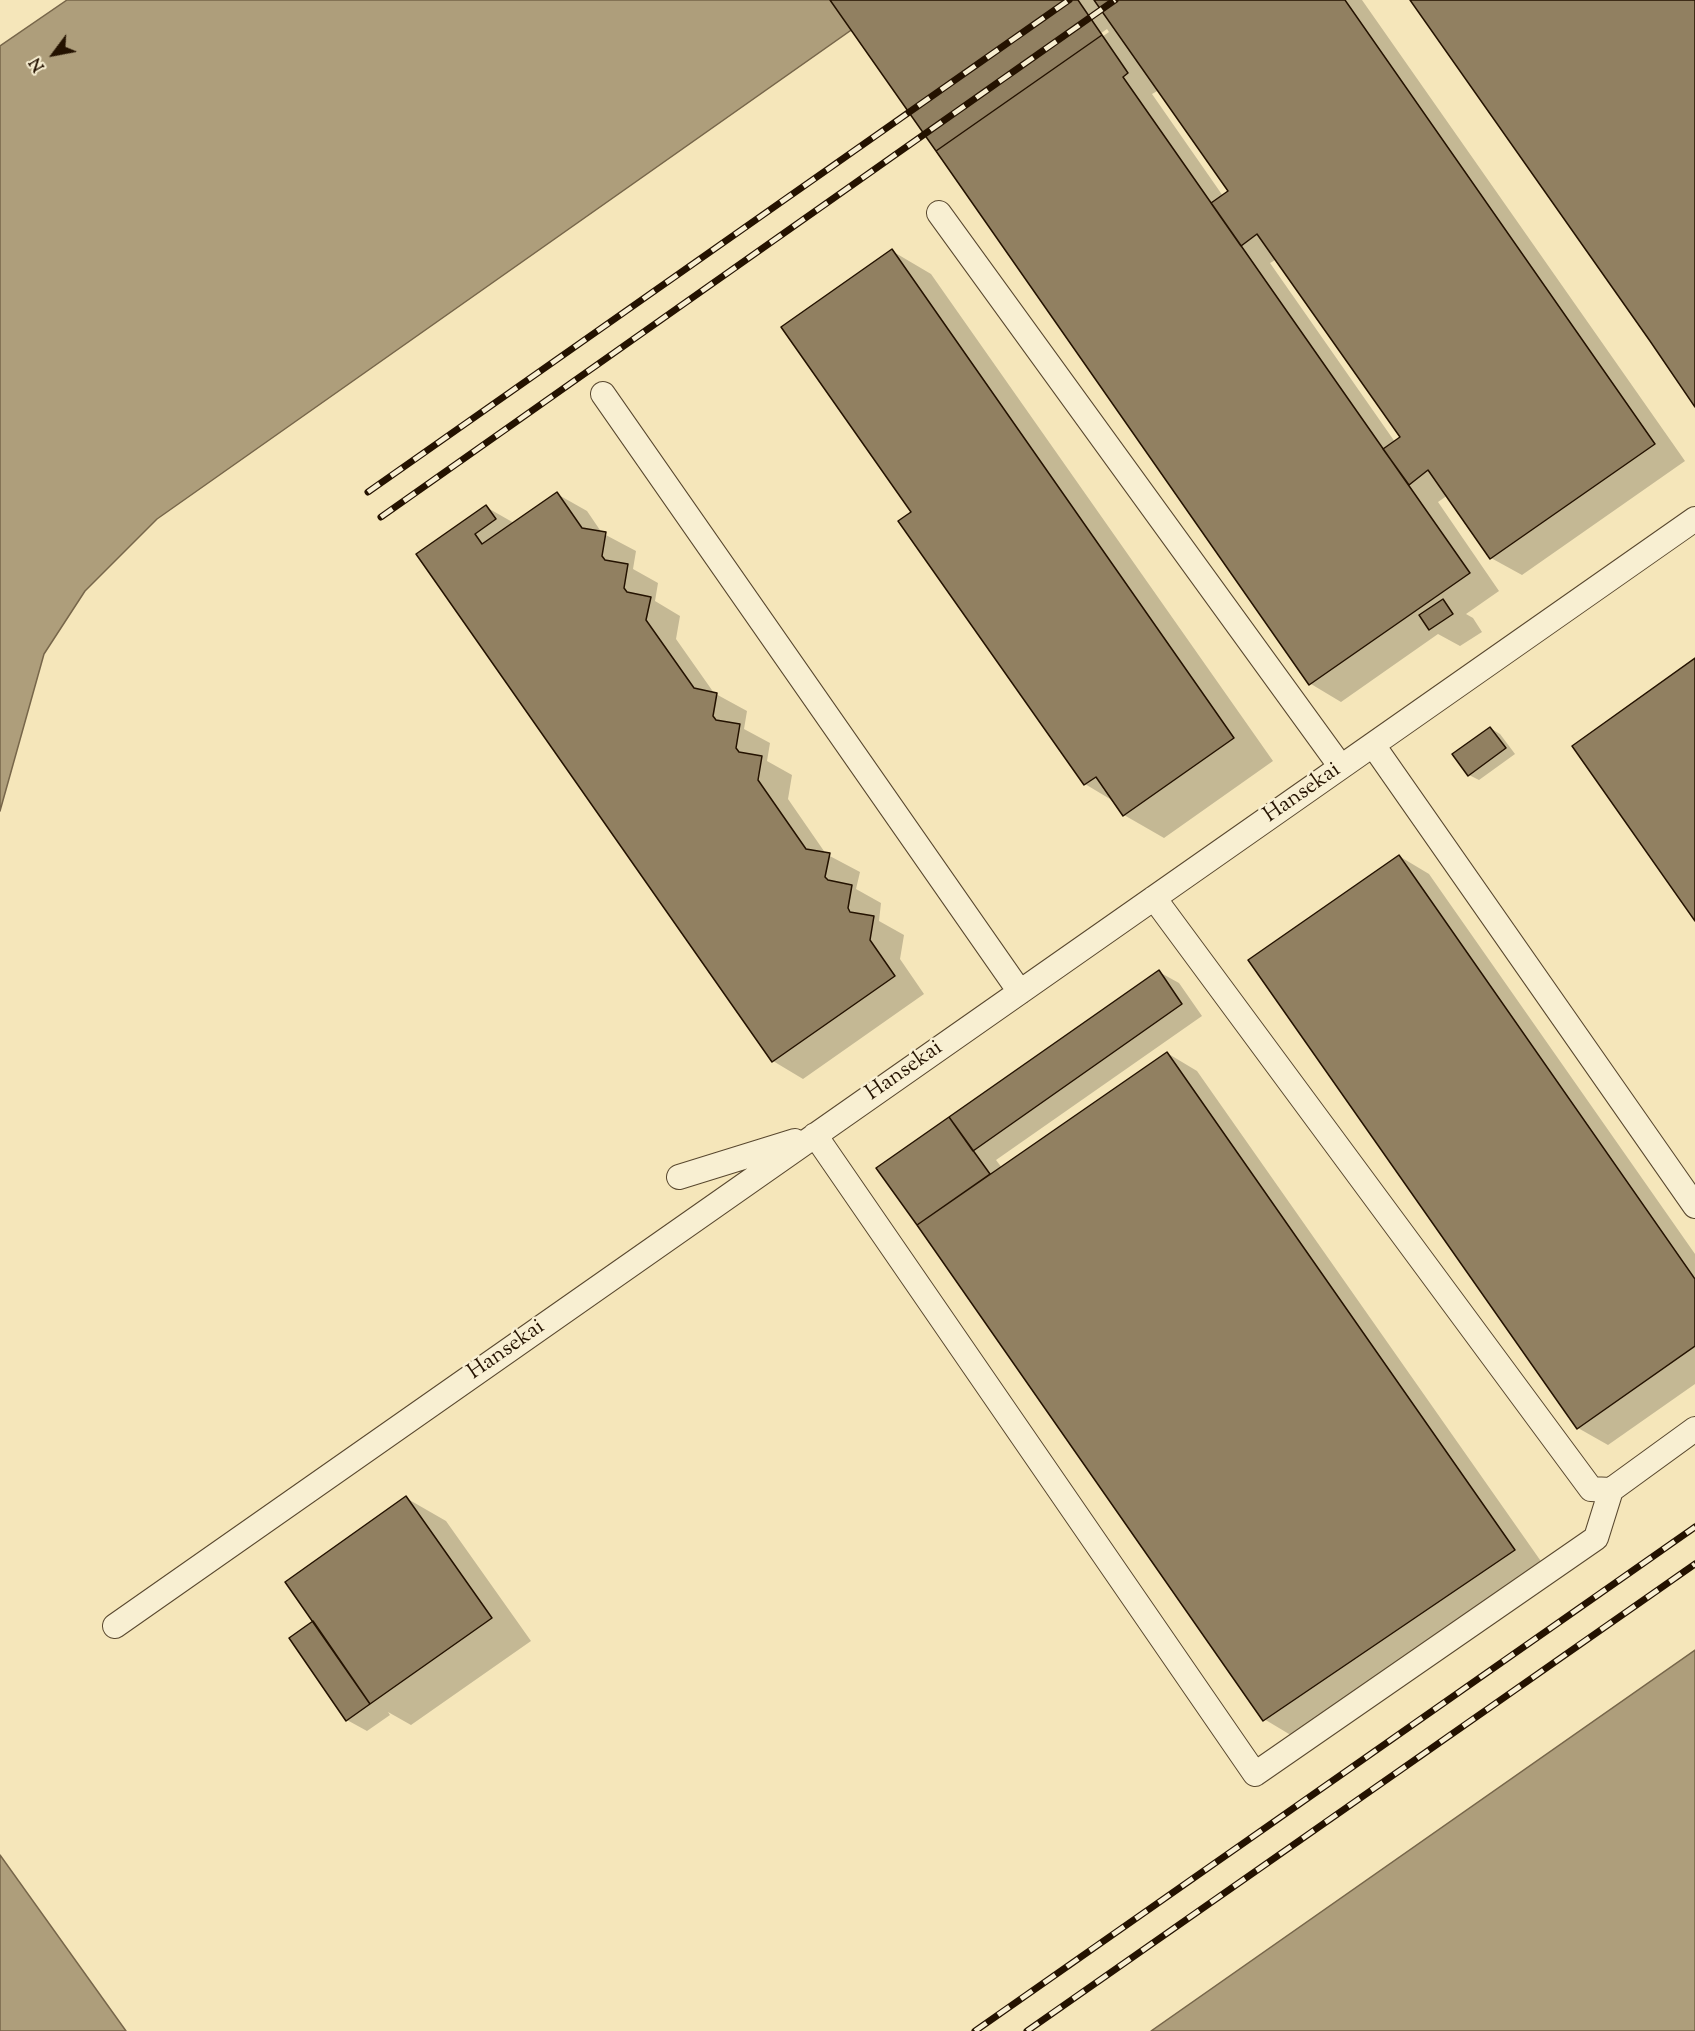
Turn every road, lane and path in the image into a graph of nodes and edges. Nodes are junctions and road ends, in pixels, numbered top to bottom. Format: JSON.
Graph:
{"nodes":[{"id":1,"x":939,"y":213,"type":"dead end"},
{"id":2,"x":603,"y":394,"type":"dead end"},
{"id":3,"x":1695,"y":519,"type":"edge"},
{"id":4,"x":1373,"y":745,"type":"junction"},
{"id":5,"x":1341,"y":767,"type":"junction"},
{"id":6,"x":1154,"y":898,"type":"junction"},
{"id":7,"x":1020,"y":992,"type":"junction"},
{"id":8,"x":815,"y":1136,"type":"junction"},
{"id":9,"x":679,"y":1177,"type":"dead end"},
{"id":10,"x":1695,"y":1206,"type":"edge"},
{"id":11,"x":1695,"y":1429,"type":"edge"},
{"id":12,"x":1611,"y":1490,"type":"junction"},
{"id":13,"x":115,"y":1626,"type":"dead end"}],
"edges":[{"from":1,"to":5,"type":"lane"},
{"from":2,"to":7,"type":"lane"},
{"from":3,"to":4,"type":"lane","name":"Hansekai"},
{"from":4,"to":5,"type":"lane","name":"Hansekai"},
{"from":4,"to":10,"type":"lane"},
{"from":5,"to":6,"type":"lane","name":"Hansekai"},
{"from":6,"to":7,"type":"lane","name":"Hansekai"},
{"from":6,"to":12,"type":"lane"},
{"from":7,"to":8,"type":"lane","name":"Hansekai"},
{"from":8,"to":9,"type":"lane"},
{"from":8,"to":12,"type":"lane"},
{"from":8,"to":13,"type":"lane","name":"Hansekai"},
{"from":11,"to":12,"type":"lane"}]}
